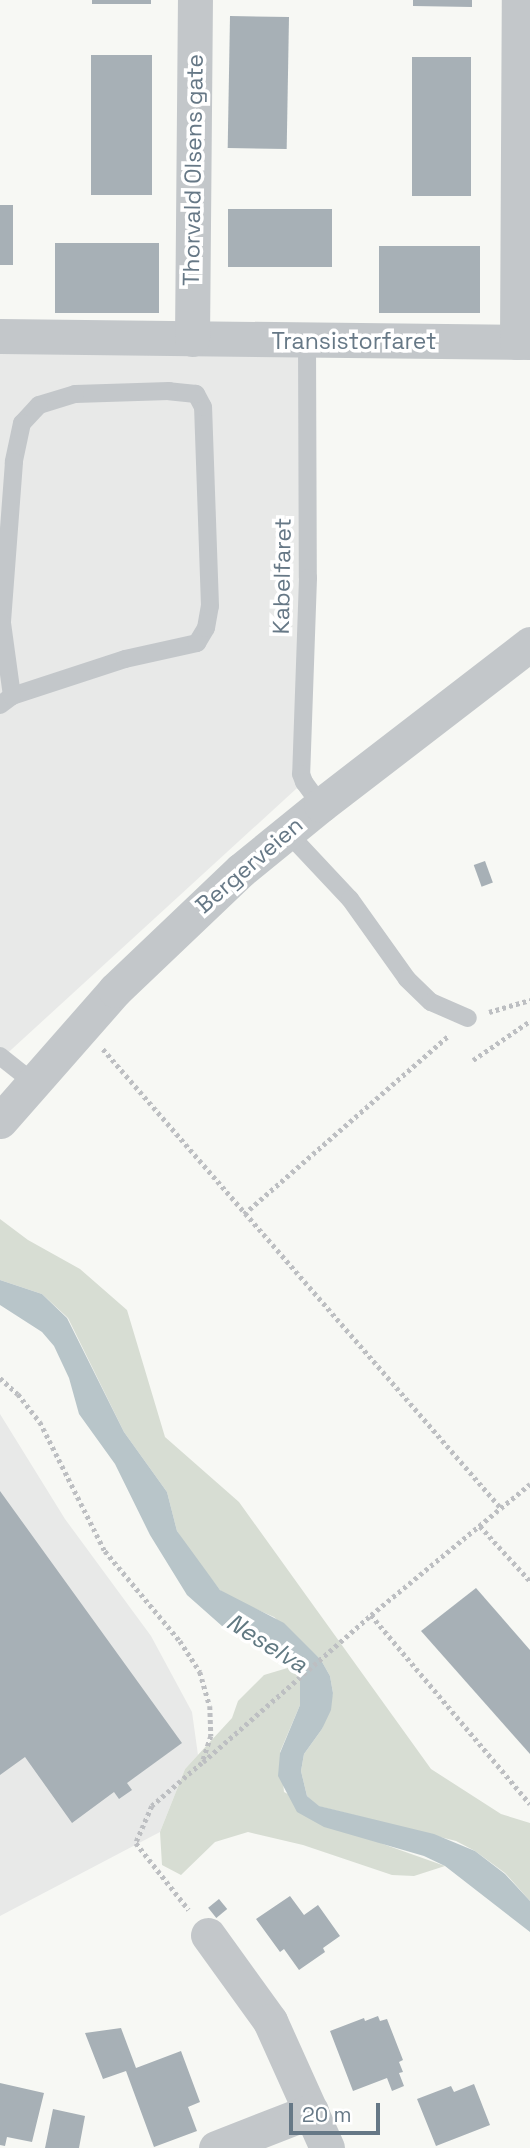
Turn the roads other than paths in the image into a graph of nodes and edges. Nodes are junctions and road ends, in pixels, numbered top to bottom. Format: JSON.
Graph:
{"nodes":[{"id":1,"x":195,"y":0,"type":"edge"},
{"id":2,"x":519,"y":0,"type":"edge"},
{"id":3,"x":0,"y":336,"type":"edge"},
{"id":4,"x":192,"y":339,"type":"junction"},
{"id":5,"x":307,"y":341,"type":"junction"},
{"id":6,"x":524,"y":342,"type":"edge"},
{"id":7,"x":530,"y":644,"type":"edge"},
{"id":8,"x":6,"y":701,"type":"edge"},
{"id":9,"x":321,"y":805,"type":"junction"},
{"id":10,"x":287,"y":832,"type":"junction"},
{"id":11,"x":468,"y":1018,"type":"road end"},
{"id":12,"x":0,"y":1056,"type":"edge"},
{"id":13,"x":34,"y":1083,"type":"junction"},
{"id":14,"x":0,"y":1121,"type":"edge"},
{"id":15,"x":208,"y":1935,"type":"road end"},
{"id":16,"x":311,"y":2111,"type":"junction"},
{"id":17,"x":216,"y":2148,"type":"edge"},
{"id":18,"x":327,"y":2148,"type":"edge"}],
"edges":[{"from":1,"to":4,"type":"street","name":"Thorvald Olsens gate"},
{"from":2,"to":6,"type":"street","name":"Transistorfaret"},
{"from":3,"to":4,"type":"street","name":"Transistorfaret"},
{"from":4,"to":5,"type":"street","name":"Transistorfaret"},
{"from":5,"to":6,"type":"street","name":"Transistorfaret"},
{"from":5,"to":9,"type":"lane","name":"Kabelfaret"},
{"from":7,"to":9,"type":"street","name":"Bergerveien"},
{"from":8,"to":8,"type":"lane"},
{"from":9,"to":10,"type":"street","name":"Bergerveien"},
{"from":10,"to":11,"type":"lane"},
{"from":10,"to":13,"type":"street","name":"Bergerveien"},
{"from":12,"to":13,"type":"lane"},
{"from":13,"to":14,"type":"street","name":"Bergerveien"},
{"from":15,"to":16,"type":"street"},
{"from":16,"to":17,"type":"street"},
{"from":16,"to":18,"type":"street"}]}
